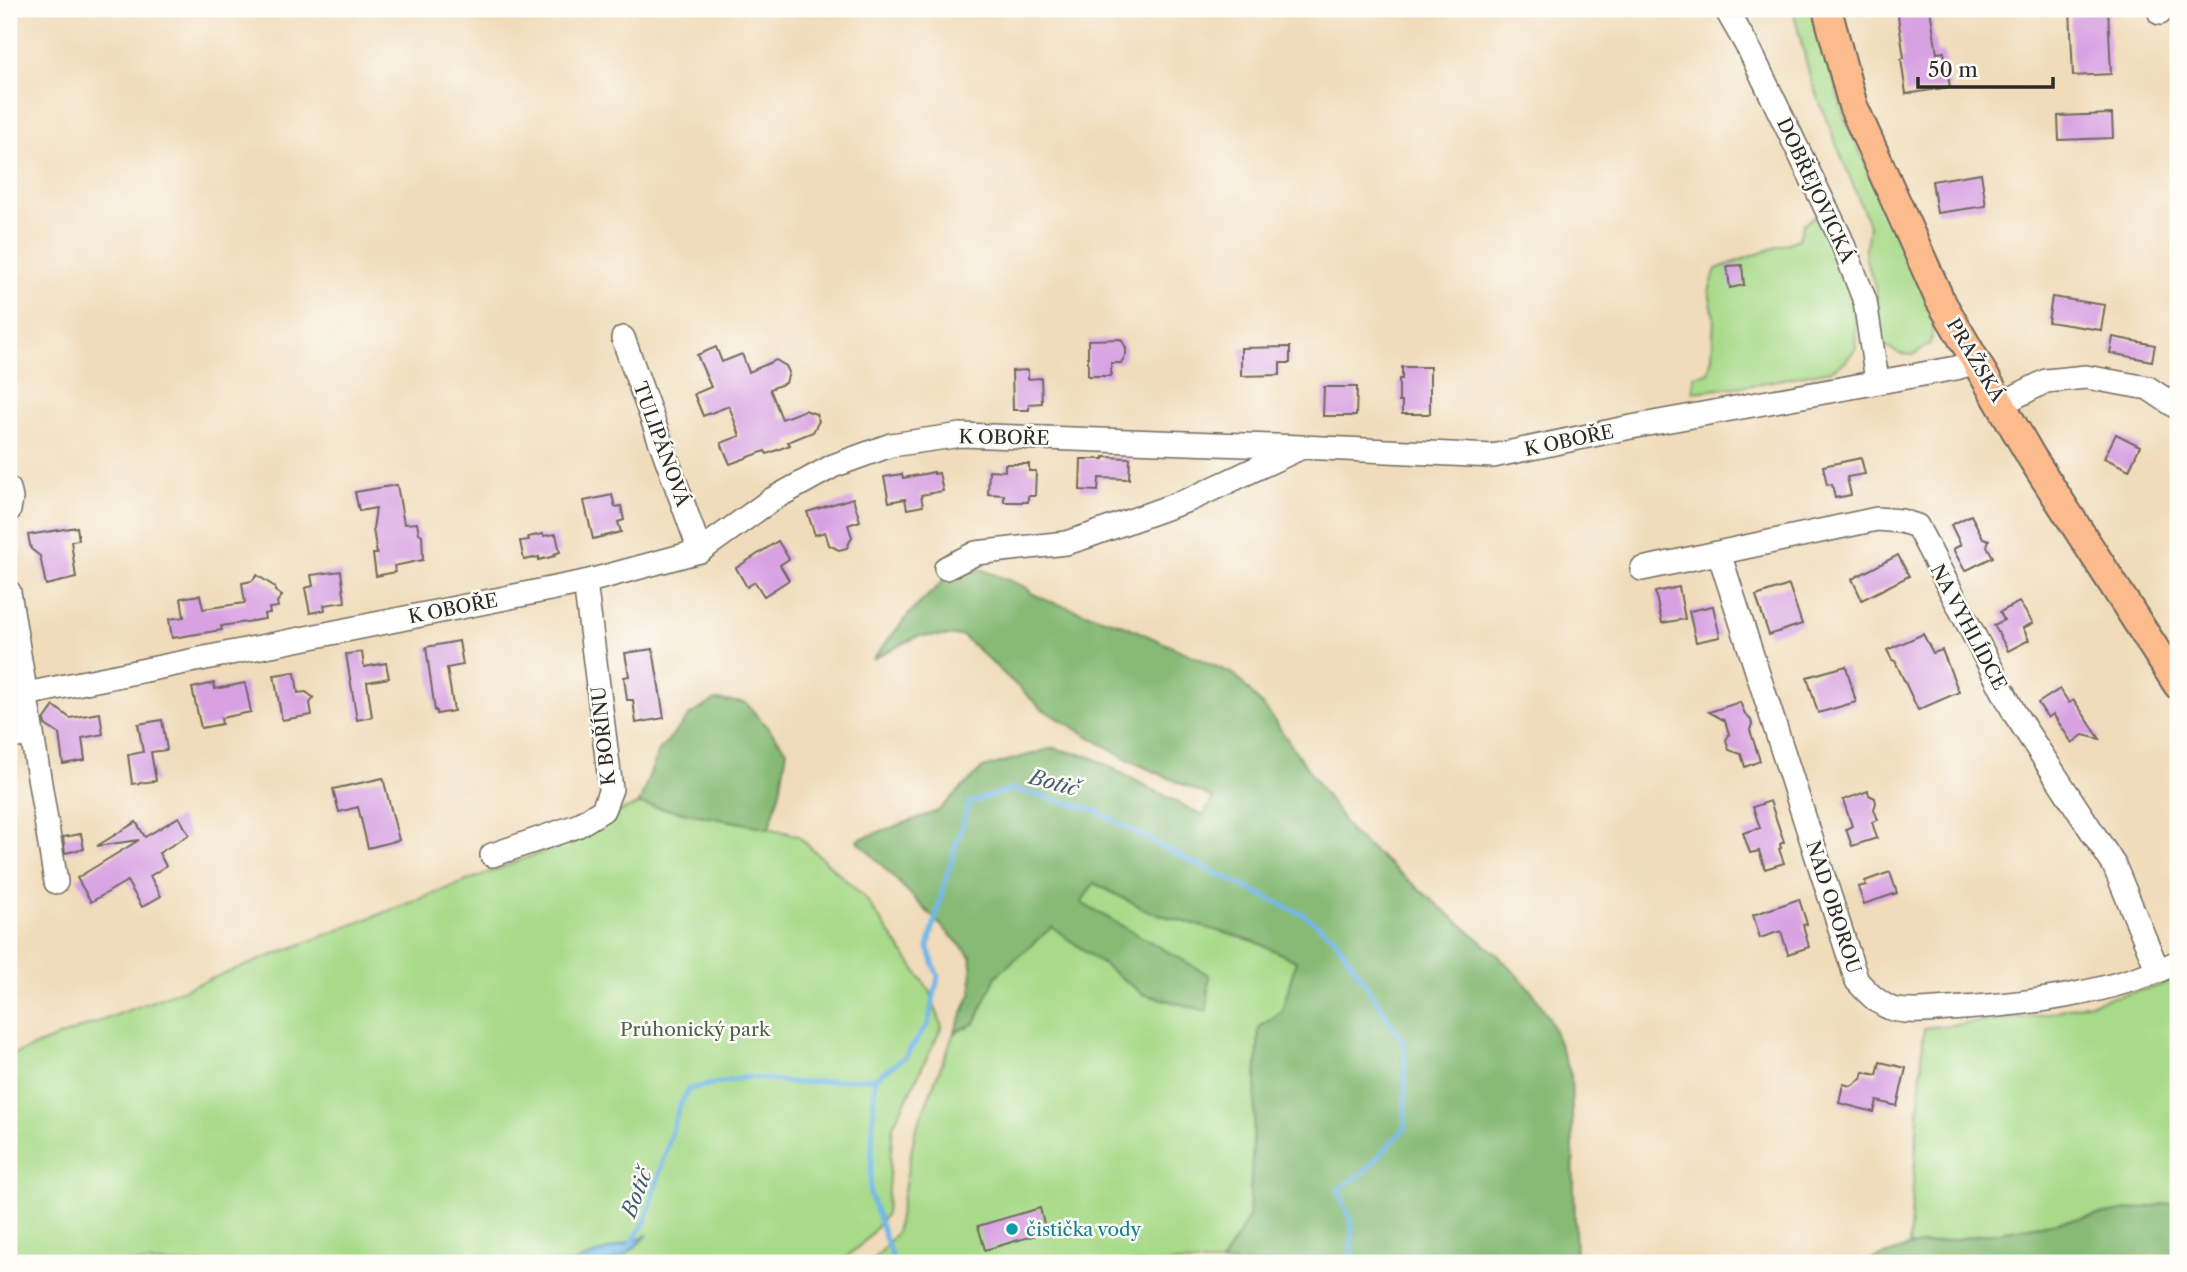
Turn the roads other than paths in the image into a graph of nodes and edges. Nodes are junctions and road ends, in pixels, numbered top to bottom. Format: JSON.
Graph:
{"nodes":[{"id":1,"x":1726,"y":9,"type":"edge"},
{"id":2,"x":1827,"y":9,"type":"edge"},
{"id":3,"x":623,"y":338,"type":"dead end"},
{"id":4,"x":1976,"y":362,"type":"junction"},
{"id":5,"x":1877,"y":381,"type":"junction"},
{"id":6,"x":2148,"y":388,"type":"junction"},
{"id":7,"x":2178,"y":391,"type":"edge"},
{"id":8,"x":2001,"y":404,"type":"junction"},
{"id":9,"x":2178,"y":408,"type":"edge"},
{"id":10,"x":1302,"y":447,"type":"junction"},
{"id":11,"x":9,"y":489,"type":"edge"},
{"id":12,"x":9,"y":510,"type":"edge"},
{"id":13,"x":700,"y":551,"type":"junction"},
{"id":14,"x":1719,"y":553,"type":"junction"},
{"id":15,"x":946,"y":568,"type":"dead end"},
{"id":16,"x":1642,"y":569,"type":"dead end"},
{"id":17,"x":585,"y":582,"type":"junction"},
{"id":18,"x":9,"y":592,"type":"edge"},
{"id":19,"x":2178,"y":685,"type":"edge"},
{"id":20,"x":26,"y":694,"type":"junction"},
{"id":21,"x":20,"y":735,"type":"edge"},
{"id":22,"x":492,"y":855,"type":"dead end"},
{"id":23,"x":56,"y":882,"type":"dead end"},
{"id":24,"x":2168,"y":967,"type":"edge"}],
"edges":[{"from":1,"to":5,"type":"street","name":"DOBŘEJOVICKÁ"},
{"from":2,"to":4,"type":"main road","name":"PRAŽSKÁ"},
{"from":3,"to":13,"type":"street","name":"TULIPÁNOVÁ"},
{"from":4,"to":5,"type":"street","name":"K OBOŘE"},
{"from":4,"to":8,"type":"main road","name":"PRAŽSKÁ"},
{"from":5,"to":10,"type":"street","name":"K OBOŘE"},
{"from":6,"to":7,"type":"street"},
{"from":6,"to":8,"type":"street"},
{"from":6,"to":9,"type":"street"},
{"from":8,"to":19,"type":"main road","name":"PRAŽSKÁ"},
{"from":10,"to":13,"type":"street","name":"K OBOŘE"},
{"from":10,"to":15,"type":"street"},
{"from":11,"to":12,"type":"street"},
{"from":13,"to":17,"type":"street","name":"K OBOŘE"},
{"from":14,"to":16,"type":"street","name":"NA VYHLÍDCE"},
{"from":14,"to":24,"type":"street","name":"NA VYHLÍDCE"},
{"from":14,"to":24,"type":"street","name":"NAD OBOROU"},
{"from":17,"to":20,"type":"street","name":"K OBOŘE"},
{"from":17,"to":22,"type":"street","name":"K BOŘÍNU"},
{"from":18,"to":20,"type":"street"},
{"from":20,"to":21,"type":"street"},
{"from":21,"to":23,"type":"street"}]}
